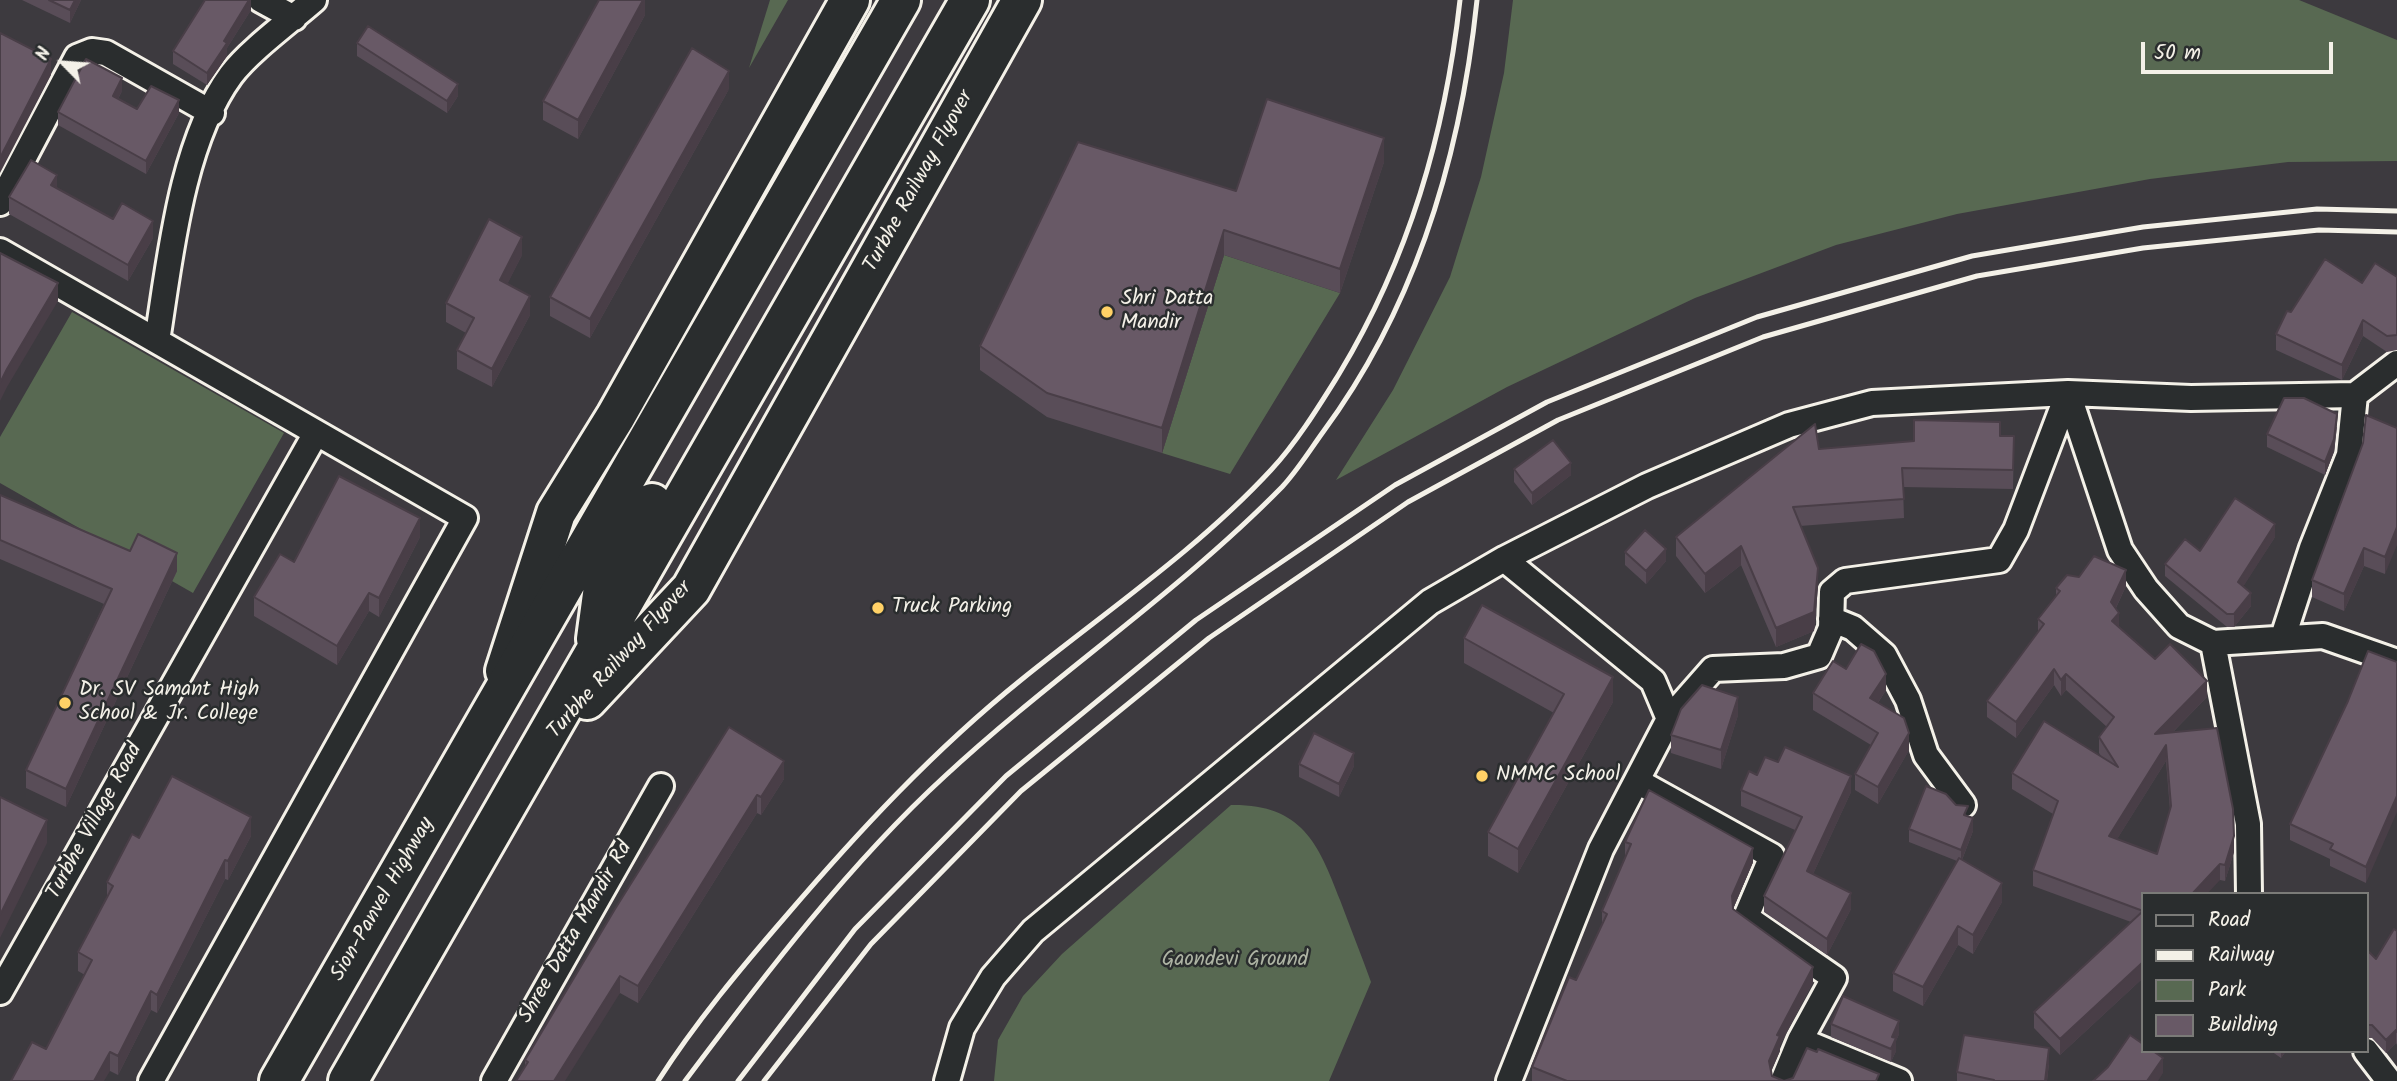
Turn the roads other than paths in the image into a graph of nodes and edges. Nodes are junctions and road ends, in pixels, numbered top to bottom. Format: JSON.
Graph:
{"nodes":[{"id":1,"x":261,"y":0,"type":"edge"},
{"id":2,"x":314,"y":0,"type":"edge"},
{"id":3,"x":850,"y":0,"type":"edge"},
{"id":4,"x":901,"y":0,"type":"edge"},
{"id":5,"x":940,"y":0,"type":"edge"},
{"id":6,"x":970,"y":0,"type":"edge"},
{"id":7,"x":1022,"y":0,"type":"edge"},
{"id":8,"x":294,"y":18,"type":"junction"},
{"id":9,"x":212,"y":113,"type":"junction"},
{"id":10,"x":0,"y":203,"type":"edge"},
{"id":11,"x":0,"y":251,"type":"edge"},
{"id":12,"x":157,"y":341,"type":"junction"},
{"id":13,"x":2397,"y":363,"type":"edge"},
{"id":14,"x":2068,"y":393,"type":"junction"},
{"id":15,"x":2356,"y":395,"type":"junction"},
{"id":16,"x":316,"y":433,"type":"junction"},
{"id":17,"x":1504,"y":559,"type":"junction"},
{"id":18,"x":1831,"y":619,"type":"junction"},
{"id":19,"x":2283,"y":637,"type":"junction"},
{"id":20,"x":2213,"y":643,"type":"junction"},
{"id":21,"x":592,"y":661,"type":"junction"},
{"id":22,"x":2397,"y":662,"type":"edge"},
{"id":23,"x":489,"y":719,"type":"junction"},
{"id":24,"x":1669,"y":719,"type":"junction"},
{"id":25,"x":540,"y":750,"type":"junction"},
{"id":26,"x":1637,"y":781,"type":"junction"},
{"id":27,"x":661,"y":786,"type":"dead end"},
{"id":28,"x":1963,"y":805,"type":"edge"},
{"id":29,"x":2249,"y":892,"type":"edge"},
{"id":30,"x":0,"y":992,"type":"edge"},
{"id":31,"x":1800,"y":1040,"type":"junction"},
{"id":32,"x":2368,"y":1053,"type":"edge"},
{"id":33,"x":151,"y":1081,"type":"edge"},
{"id":34,"x":279,"y":1081,"type":"edge"},
{"id":35,"x":348,"y":1081,"type":"edge"},
{"id":36,"x":494,"y":1081,"type":"edge"},
{"id":37,"x":947,"y":1081,"type":"edge"},
{"id":38,"x":1509,"y":1081,"type":"edge"},
{"id":39,"x":1783,"y":1081,"type":"edge"},
{"id":40,"x":1899,"y":1081,"type":"edge"},
{"id":41,"x":2389,"y":1081,"type":"edge"}],
"edges":[{"from":1,"to":8,"type":"street"},
{"from":2,"to":8,"type":"street"},
{"from":3,"to":23,"type":"main road"},
{"from":4,"to":23,"type":"main road"},
{"from":5,"to":21,"type":"main road"},
{"from":6,"to":21,"type":"main road","name":"Turbhe Railway Flyover"},
{"from":7,"to":25,"type":"main road","name":"Turbhe Railway Flyover"},
{"from":8,"to":9,"type":"street"},
{"from":9,"to":10,"type":"street"},
{"from":9,"to":12,"type":"street"},
{"from":11,"to":12,"type":"street"},
{"from":12,"to":16,"type":"street"},
{"from":13,"to":15,"type":"street"},
{"from":14,"to":15,"type":"street"},
{"from":14,"to":17,"type":"street"},
{"from":14,"to":18,"type":"street"},
{"from":14,"to":20,"type":"street"},
{"from":15,"to":19,"type":"street"},
{"from":16,"to":30,"type":"street","name":"Turbhe Village Road"},
{"from":16,"to":33,"type":"street"},
{"from":17,"to":24,"type":"street"},
{"from":17,"to":37,"type":"street"},
{"from":18,"to":24,"type":"street"},
{"from":18,"to":28,"type":"street"},
{"from":19,"to":20,"type":"street"},
{"from":19,"to":22,"type":"street"},
{"from":20,"to":29,"type":"street"},
{"from":21,"to":25,"type":"main road","name":"Turbhe Railway Flyover"},
{"from":23,"to":34,"type":"main road","name":"Sion-Panvel Highway"},
{"from":24,"to":26,"type":"street"},
{"from":25,"to":35,"type":"main road"},
{"from":26,"to":31,"type":"street"},
{"from":26,"to":38,"type":"street"},
{"from":27,"to":36,"type":"street","name":"Shree Datta Mandir Rd"},
{"from":31,"to":39,"type":"street"},
{"from":31,"to":40,"type":"street"},
{"from":32,"to":41,"type":"street"}]}
